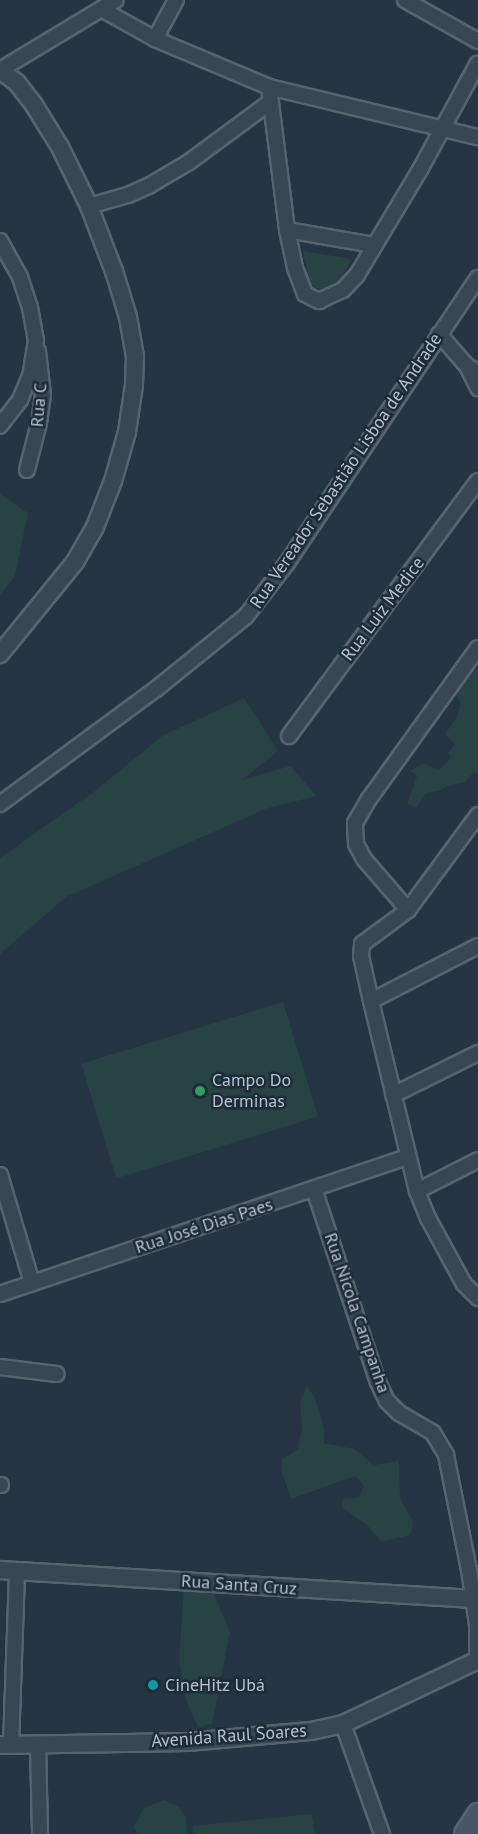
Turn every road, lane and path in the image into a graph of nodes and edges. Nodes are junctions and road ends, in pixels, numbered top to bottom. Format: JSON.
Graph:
{"nodes":[{"id":1,"x":116,"y":0,"type":"edge"},
{"id":2,"x":176,"y":0,"type":"edge"},
{"id":3,"x":405,"y":0,"type":"edge"},
{"id":4,"x":103,"y":10,"type":"junction"},
{"id":5,"x":155,"y":39,"type":"junction"},
{"id":6,"x":478,"y":41,"type":"edge"},
{"id":7,"x":478,"y":63,"type":"edge"},
{"id":8,"x":0,"y":70,"type":"edge"},
{"id":9,"x":268,"y":87,"type":"junction"},
{"id":10,"x":269,"y":103,"type":"junction"},
{"id":11,"x":443,"y":130,"type":"junction"},
{"id":12,"x":478,"y":137,"type":"edge"},
{"id":13,"x":89,"y":206,"type":"junction"},
{"id":14,"x":286,"y":230,"type":"junction"},
{"id":15,"x":0,"y":241,"type":"edge"},
{"id":16,"x":374,"y":245,"type":"junction"},
{"id":17,"x":478,"y":278,"type":"edge"},
{"id":18,"x":439,"y":334,"type":"junction"},
{"id":19,"x":36,"y":340,"type":"junction"},
{"id":20,"x":473,"y":369,"type":"edge"},
{"id":21,"x":478,"y":388,"type":"edge"},
{"id":22,"x":0,"y":426,"type":"edge"},
{"id":23,"x":27,"y":470,"type":"dead end"},
{"id":24,"x":478,"y":482,"type":"edge"},
{"id":25,"x":478,"y":648,"type":"edge"},
{"id":26,"x":0,"y":654,"type":"edge"},
{"id":27,"x":289,"y":736,"type":"dead end"},
{"id":28,"x":0,"y":804,"type":"edge"},
{"id":29,"x":478,"y":815,"type":"edge"},
{"id":30,"x":408,"y":910,"type":"junction"},
{"id":31,"x":478,"y":946,"type":"edge"},
{"id":32,"x":371,"y":1001,"type":"junction"},
{"id":33,"x":478,"y":1053,"type":"edge"},
{"id":34,"x":393,"y":1095,"type":"junction"},
{"id":35,"x":408,"y":1157,"type":"junction"},
{"id":36,"x":478,"y":1160,"type":"edge"},
{"id":37,"x":0,"y":1175,"type":"edge"},
{"id":38,"x":314,"y":1189,"type":"junction"},
{"id":39,"x":417,"y":1191,"type":"junction"},
{"id":40,"x":32,"y":1283,"type":"junction"},
{"id":41,"x":0,"y":1294,"type":"edge"},
{"id":42,"x":478,"y":1298,"type":"edge"},
{"id":43,"x":0,"y":1367,"type":"edge"},
{"id":44,"x":57,"y":1374,"type":"dead end"},
{"id":45,"x":8,"y":1570,"type":"edge"},
{"id":46,"x":476,"y":1600,"type":"edge"},
{"id":47,"x":477,"y":1660,"type":"edge"},
{"id":48,"x":343,"y":1724,"type":"junction"},
{"id":49,"x":38,"y":1744,"type":"junction"},
{"id":50,"x":6,"y":1745,"type":"edge"},
{"id":51,"x":478,"y":1814,"type":"edge"},
{"id":52,"x":40,"y":1834,"type":"edge"},
{"id":53,"x":382,"y":1834,"type":"edge"},
{"id":54,"x":465,"y":1834,"type":"edge"}],
"edges":[{"from":1,"to":4,"type":"street"},
{"from":2,"to":5,"type":"street"},
{"from":3,"to":6,"type":"street"},
{"from":4,"to":5,"type":"street"},
{"from":4,"to":8,"type":"street"},
{"from":5,"to":9,"type":"street"},
{"from":7,"to":11,"type":"street"},
{"from":8,"to":13,"type":"street"},
{"from":9,"to":10,"type":"street"},
{"from":9,"to":11,"type":"street"},
{"from":10,"to":13,"type":"street"},
{"from":10,"to":14,"type":"street"},
{"from":11,"to":12,"type":"street"},
{"from":11,"to":16,"type":"street"},
{"from":13,"to":26,"type":"street"},
{"from":14,"to":16,"type":"street"},
{"from":14,"to":16,"type":"street"},
{"from":15,"to":19,"type":"street","name":"Rua C"},
{"from":17,"to":18,"type":"street","name":"Rua Vereador Sebastião Lisboa de Andrade"},
{"from":18,"to":20,"type":"street"},
{"from":18,"to":28,"type":"street","name":"Rua Vereador Sebastião Lisboa de Andrade"},
{"from":19,"to":22,"type":"street"},
{"from":19,"to":23,"type":"street","name":"Rua C"},
{"from":20,"to":21,"type":"street"},
{"from":24,"to":27,"type":"street","name":"Rua Luiz Medice"},
{"from":25,"to":30,"type":"street"},
{"from":29,"to":30,"type":"street"},
{"from":30,"to":32,"type":"street"},
{"from":31,"to":32,"type":"street"},
{"from":32,"to":34,"type":"street"},
{"from":33,"to":34,"type":"street"},
{"from":34,"to":35,"type":"street"},
{"from":35,"to":38,"type":"street","name":"Rua José Dias Paes"},
{"from":35,"to":39,"type":"street"},
{"from":36,"to":39,"type":"street"},
{"from":37,"to":40,"type":"street"},
{"from":38,"to":40,"type":"street","name":"Rua José Dias Paes"},
{"from":38,"to":46,"type":"street","name":"Rua Nicola Campanha"},
{"from":39,"to":42,"type":"street"},
{"from":40,"to":41,"type":"street","name":"Rua José Dias Paes"},
{"from":43,"to":44,"type":"street"},
{"from":45,"to":46,"type":"street","name":"Rua Santa Cruz"},
{"from":45,"to":50,"type":"street"},
{"from":46,"to":47,"type":"street","name":"Rua Nicola Campanha"},
{"from":47,"to":48,"type":"street","name":"Avenida Raul Soares"},
{"from":48,"to":49,"type":"street","name":"Avenida Raul Soares"},
{"from":48,"to":53,"type":"street"},
{"from":49,"to":50,"type":"street","name":"Avenida Raul Soares"},
{"from":49,"to":52,"type":"street"},
{"from":51,"to":54,"type":"main road"}]}
